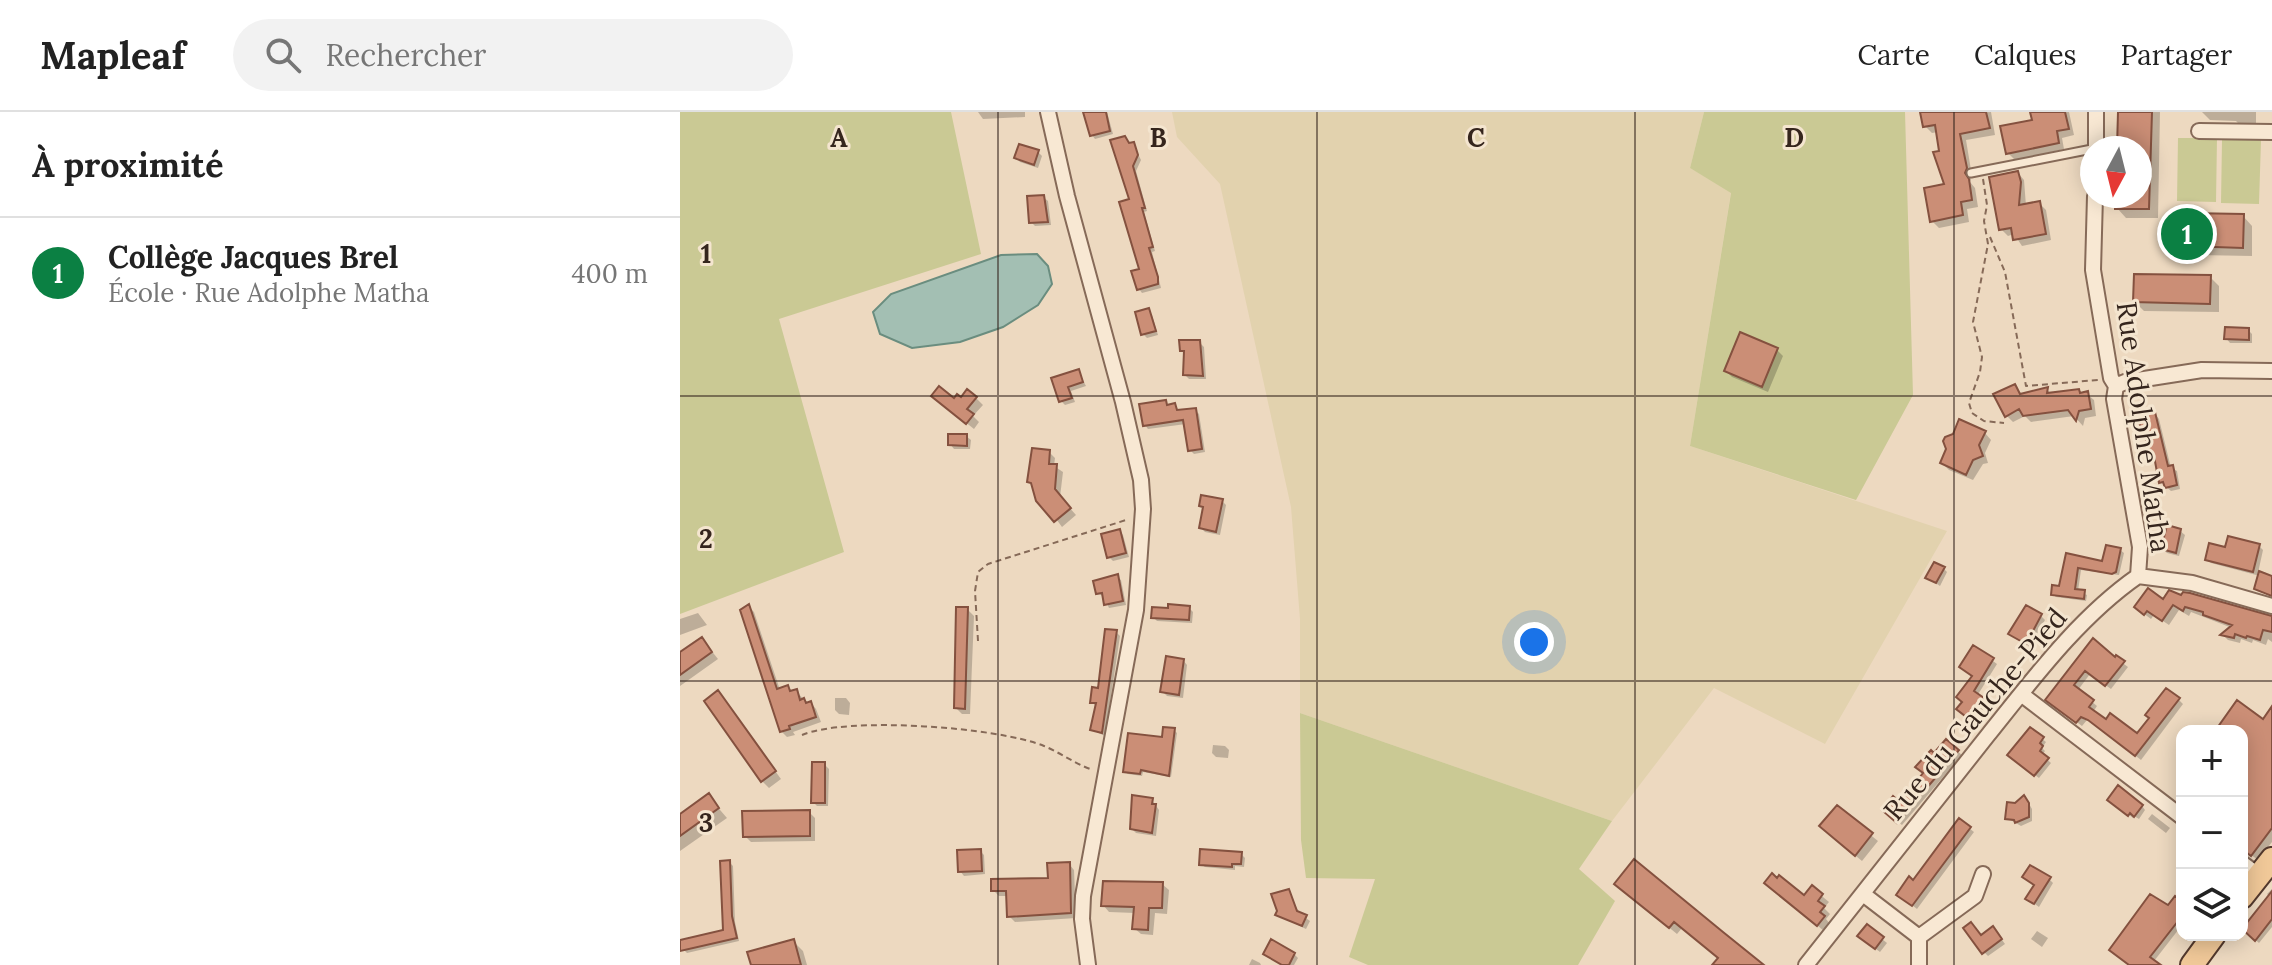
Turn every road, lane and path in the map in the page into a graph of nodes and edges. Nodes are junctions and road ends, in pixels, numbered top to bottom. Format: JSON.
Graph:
{"nodes":[{"id":1,"x":1048,"y":112,"type":"edge"},
{"id":2,"x":2096,"y":112,"type":"edge"},
{"id":3,"x":2199,"y":131,"type":"dead end"},
{"id":4,"x":2272,"y":132,"type":"edge"},
{"id":5,"x":2095,"y":136,"type":"edge"},
{"id":6,"x":2080,"y":151,"type":"edge"},
{"id":7,"x":1982,"y":171,"type":"junction"},
{"id":8,"x":1971,"y":173,"type":"dead end"},
{"id":9,"x":2095,"y":208,"type":"edge"},
{"id":10,"x":1988,"y":234,"type":"junction"},
{"id":11,"x":2272,"y":371,"type":"edge"},
{"id":12,"x":2114,"y":382,"type":"junction"},
{"id":13,"x":2004,"y":423,"type":"dead end"},
{"id":14,"x":1143,"y":515,"type":"junction"},
{"id":15,"x":2138,"y":576,"type":"junction"},
{"id":16,"x":2272,"y":606,"type":"edge"},
{"id":17,"x":978,"y":641,"type":"dead end"},
{"id":18,"x":2021,"y":694,"type":"junction"},
{"id":19,"x":802,"y":735,"type":"dead end"},
{"id":20,"x":1106,"y":774,"type":"junction"},
{"id":21,"x":2176,"y":812,"type":"edge"},
{"id":22,"x":2257,"y":866,"type":"edge"},
{"id":23,"x":1983,"y":874,"type":"dead end"},
{"id":24,"x":2248,"y":885,"type":"edge"},
{"id":25,"x":1863,"y":894,"type":"junction"},
{"id":26,"x":1919,"y":937,"type":"junction"},
{"id":27,"x":2210,"y":941,"type":"edge"},
{"id":28,"x":1088,"y":965,"type":"edge"},
{"id":29,"x":1806,"y":965,"type":"edge"},
{"id":30,"x":1919,"y":965,"type":"edge"},
{"id":31,"x":2192,"y":965,"type":"edge"}],
"edges":[{"from":1,"to":14,"type":"street"},
{"from":2,"to":5,"type":"street"},
{"from":3,"to":4,"type":"street"},
{"from":6,"to":7,"type":"lane"},
{"from":7,"to":8,"type":"lane"},
{"from":7,"to":10,"type":"path"},
{"from":9,"to":12,"type":"street","name":"Rue Adolphe Matha"},
{"from":10,"to":12,"type":"path"},
{"from":10,"to":13,"type":"path"},
{"from":11,"to":12,"type":"street"},
{"from":12,"to":15,"type":"street","name":"Rue Adolphe Matha"},
{"from":14,"to":17,"type":"path"},
{"from":14,"to":20,"type":"street"},
{"from":15,"to":16,"type":"street","name":"Rue Adolphe Matha"},
{"from":15,"to":18,"type":"street","name":"Rue du Gauche-Pied"},
{"from":18,"to":21,"type":"street"},
{"from":18,"to":25,"type":"street","name":"Rue du Gauche-Pied"},
{"from":19,"to":20,"type":"path"},
{"from":20,"to":28,"type":"street"},
{"from":22,"to":24,"type":"main road"},
{"from":23,"to":26,"type":"street"},
{"from":25,"to":26,"type":"street"},
{"from":25,"to":29,"type":"street","name":"Rue du Gauche-Pied"},
{"from":26,"to":30,"type":"street"},
{"from":27,"to":31,"type":"main road"}]}
